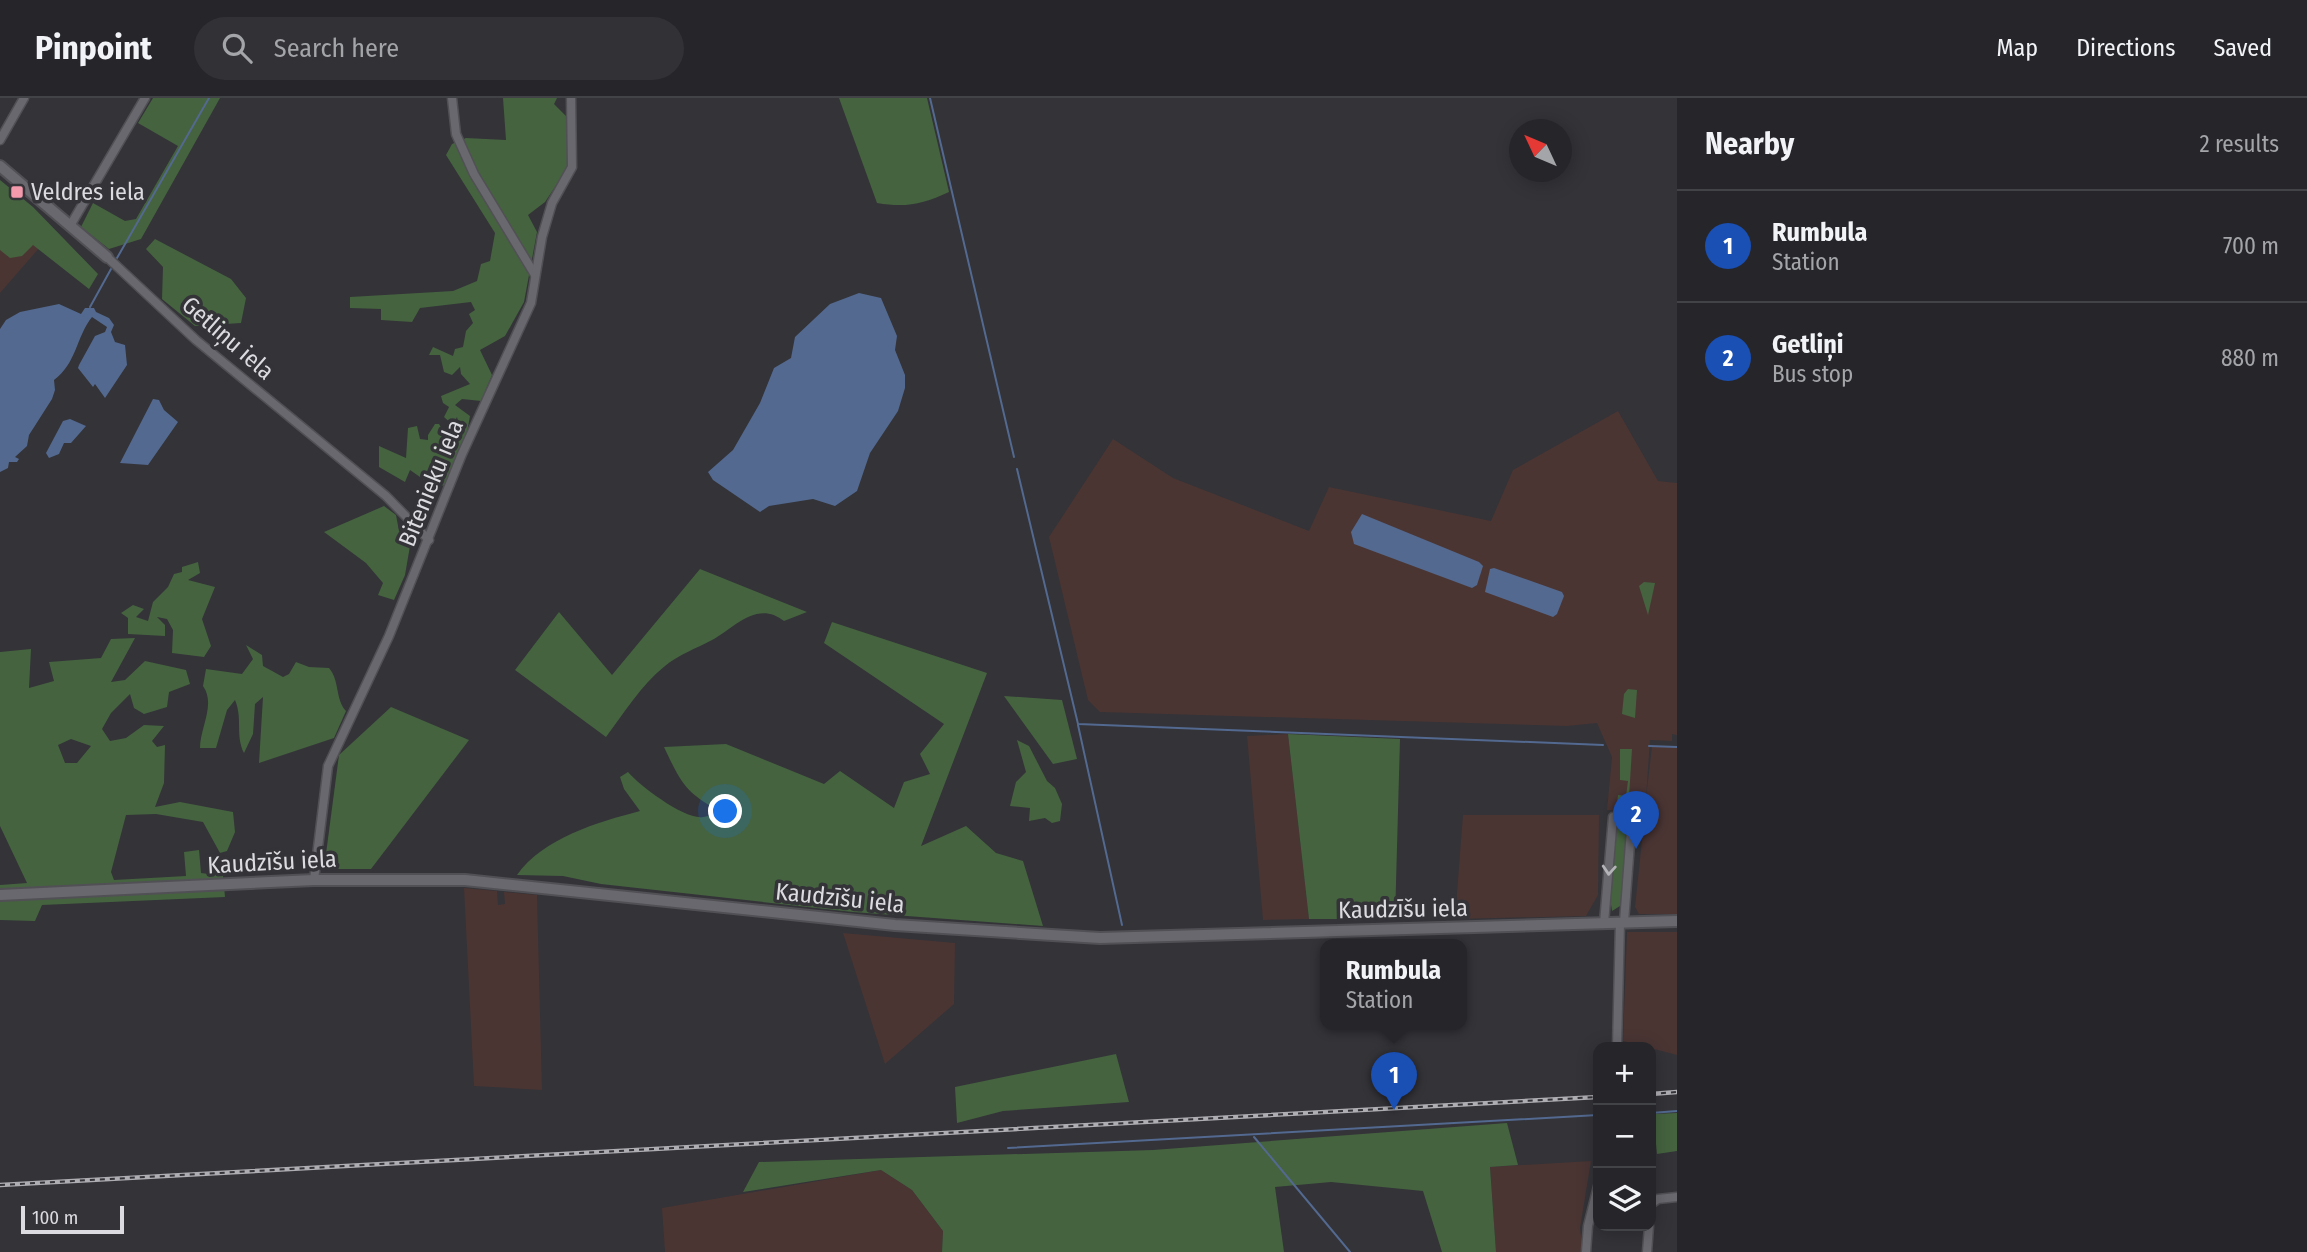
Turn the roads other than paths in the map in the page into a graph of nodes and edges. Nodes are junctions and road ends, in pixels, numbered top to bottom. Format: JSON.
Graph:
{"nodes":[{"id":1,"x":24,"y":98,"type":"edge"},
{"id":2,"x":145,"y":98,"type":"edge"},
{"id":3,"x":452,"y":98,"type":"edge"},
{"id":4,"x":571,"y":98,"type":"edge"},
{"id":5,"x":0,"y":140,"type":"edge"},
{"id":6,"x":0,"y":166,"type":"edge"},
{"id":7,"x":71,"y":226,"type":"junction"},
{"id":8,"x":107,"y":257,"type":"joint"},
{"id":9,"x":536,"y":275,"type":"junction"},
{"id":10,"x":429,"y":540,"type":"junction"},
{"id":11,"x":314,"y":880,"type":"junction"},
{"id":12,"x":0,"y":895,"type":"edge"},
{"id":13,"x":1677,"y":921,"type":"edge"},
{"id":14,"x":1622,"y":922,"type":"junction"},
{"id":15,"x":1604,"y":923,"type":"junction"},
{"id":16,"x":1617,"y":1042,"type":"edge"},
{"id":17,"x":1677,"y":1197,"type":"edge"},
{"id":18,"x":1656,"y":1200,"type":"edge"},
{"id":19,"x":1593,"y":1206,"type":"edge"},
{"id":20,"x":1648,"y":1231,"type":"edge"},
{"id":21,"x":1586,"y":1252,"type":"edge"},
{"id":22,"x":1647,"y":1252,"type":"edge"}],
"edges":[{"from":1,"to":5,"type":"street"},
{"from":2,"to":7,"type":"street"},
{"from":3,"to":9,"type":"street"},
{"from":4,"to":9,"type":"street","name":"Bitenieku iela"},
{"from":6,"to":7,"type":"street","name":"Getliņu iela"},
{"from":7,"to":8,"type":"street","name":"Getliņu iela"},
{"from":8,"to":10,"type":"street","name":"Getliņu iela"},
{"from":9,"to":10,"type":"street","name":"Bitenieku iela"},
{"from":10,"to":11,"type":"street","name":"Bitenieku iela"},
{"from":11,"to":12,"type":"street","name":"Kaudzīšu iela"},
{"from":11,"to":15,"type":"street","name":"Kaudzīšu iela"},
{"from":13,"to":14,"type":"street","name":"Kaudzīšu iela"},
{"from":14,"to":15,"type":"street","name":"Kaudzīšu iela"},
{"from":14,"to":15,"type":"street","one_way":true},
{"from":14,"to":16,"type":"street"},
{"from":17,"to":18,"type":"street"},
{"from":19,"to":21,"type":"street"},
{"from":20,"to":22,"type":"street"}]}
